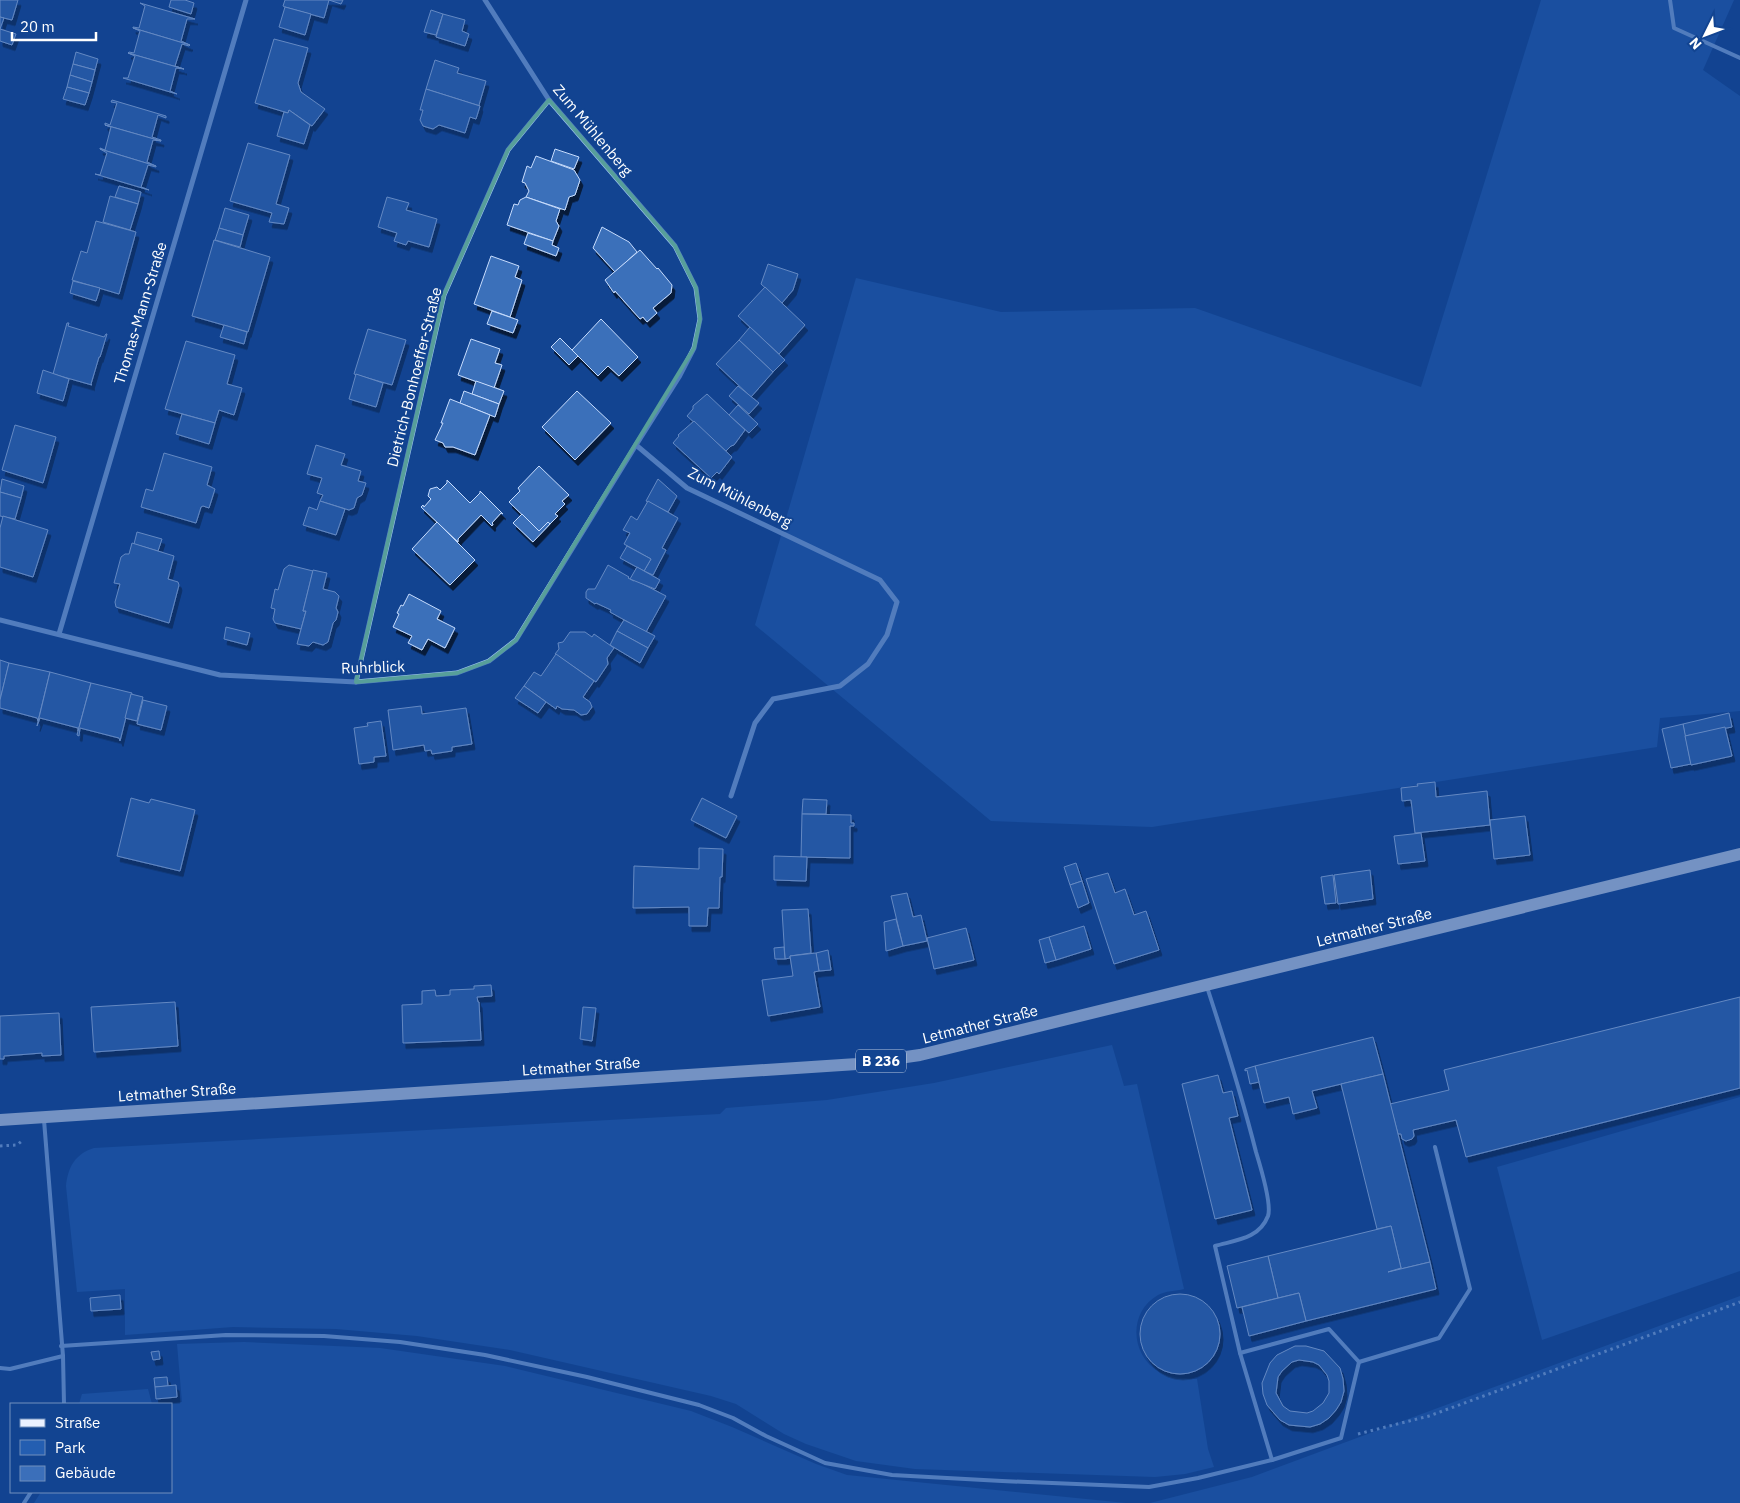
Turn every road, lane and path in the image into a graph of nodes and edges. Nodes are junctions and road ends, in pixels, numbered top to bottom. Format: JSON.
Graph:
{"nodes":[{"id":1,"x":246,"y":0,"type":"edge"},
{"id":2,"x":485,"y":0,"type":"edge"},
{"id":3,"x":1670,"y":0,"type":"edge"},
{"id":4,"x":1740,"y":58,"type":"edge"},
{"id":5,"x":549,"y":100,"type":"junction"},
{"id":6,"x":636,"y":445,"type":"junction"},
{"id":7,"x":0,"y":620,"type":"edge"},
{"id":8,"x":59,"y":634,"type":"junction"},
{"id":9,"x":356,"y":682,"type":"junction"},
{"id":10,"x":731,"y":796,"type":"dead end"},
{"id":11,"x":1740,"y":854,"type":"edge"},
{"id":12,"x":1206,"y":985,"type":"junction"},
{"id":13,"x":44,"y":1118,"type":"junction"},
{"id":14,"x":0,"y":1120,"type":"edge"},
{"id":15,"x":1435,"y":1146,"type":"dead end"},
{"id":16,"x":1740,"y":1302,"type":"edge"},
{"id":17,"x":62,"y":1346,"type":"junction"},
{"id":18,"x":1240,"y":1353,"type":"junction"},
{"id":19,"x":63,"y":1356,"type":"junction"},
{"id":20,"x":1359,"y":1362,"type":"junction"},
{"id":21,"x":0,"y":1368,"type":"edge"},
{"id":22,"x":64,"y":1403,"type":"edge"},
{"id":23,"x":1341,"y":1438,"type":"junction"},
{"id":24,"x":1272,"y":1460,"type":"junction"}],
"edges":[{"from":1,"to":8,"type":"street","name":"Thomas-Mann-Straße"},
{"from":2,"to":5,"type":"street","name":"Zum Mühlenberg"},
{"from":3,"to":4,"type":"lane"},
{"from":5,"to":6,"type":"street","name":"Zum Mühlenberg"},
{"from":5,"to":9,"type":"street","name":"Dietrich-Bonhoeffer-Straße"},
{"from":6,"to":9,"type":"street","name":"Ruhrblick"},
{"from":6,"to":10,"type":"street","name":"Zum Mühlenberg"},
{"from":7,"to":8,"type":"street","name":"Ruhrblick"},
{"from":8,"to":9,"type":"street","name":"Ruhrblick"},
{"from":11,"to":12,"type":"main road","name":"Letmather Straße","number":"B 236"},
{"from":12,"to":13,"type":"main road","name":"Letmather Straße","number":"B 236"},
{"from":12,"to":18,"type":"lane"},
{"from":13,"to":14,"type":"main road","name":"Letmather Straße","number":"B 236"},
{"from":13,"to":17,"type":"lane"},
{"from":15,"to":20,"type":"lane"},
{"from":16,"to":23,"type":"path"},
{"from":17,"to":19,"type":"lane"},
{"from":17,"to":24,"type":"lane"},
{"from":18,"to":20,"type":"lane"},
{"from":18,"to":24,"type":"lane"},
{"from":19,"to":21,"type":"lane"},
{"from":19,"to":22,"type":"lane"},
{"from":20,"to":23,"type":"lane"},
{"from":23,"to":24,"type":"lane"}]}
